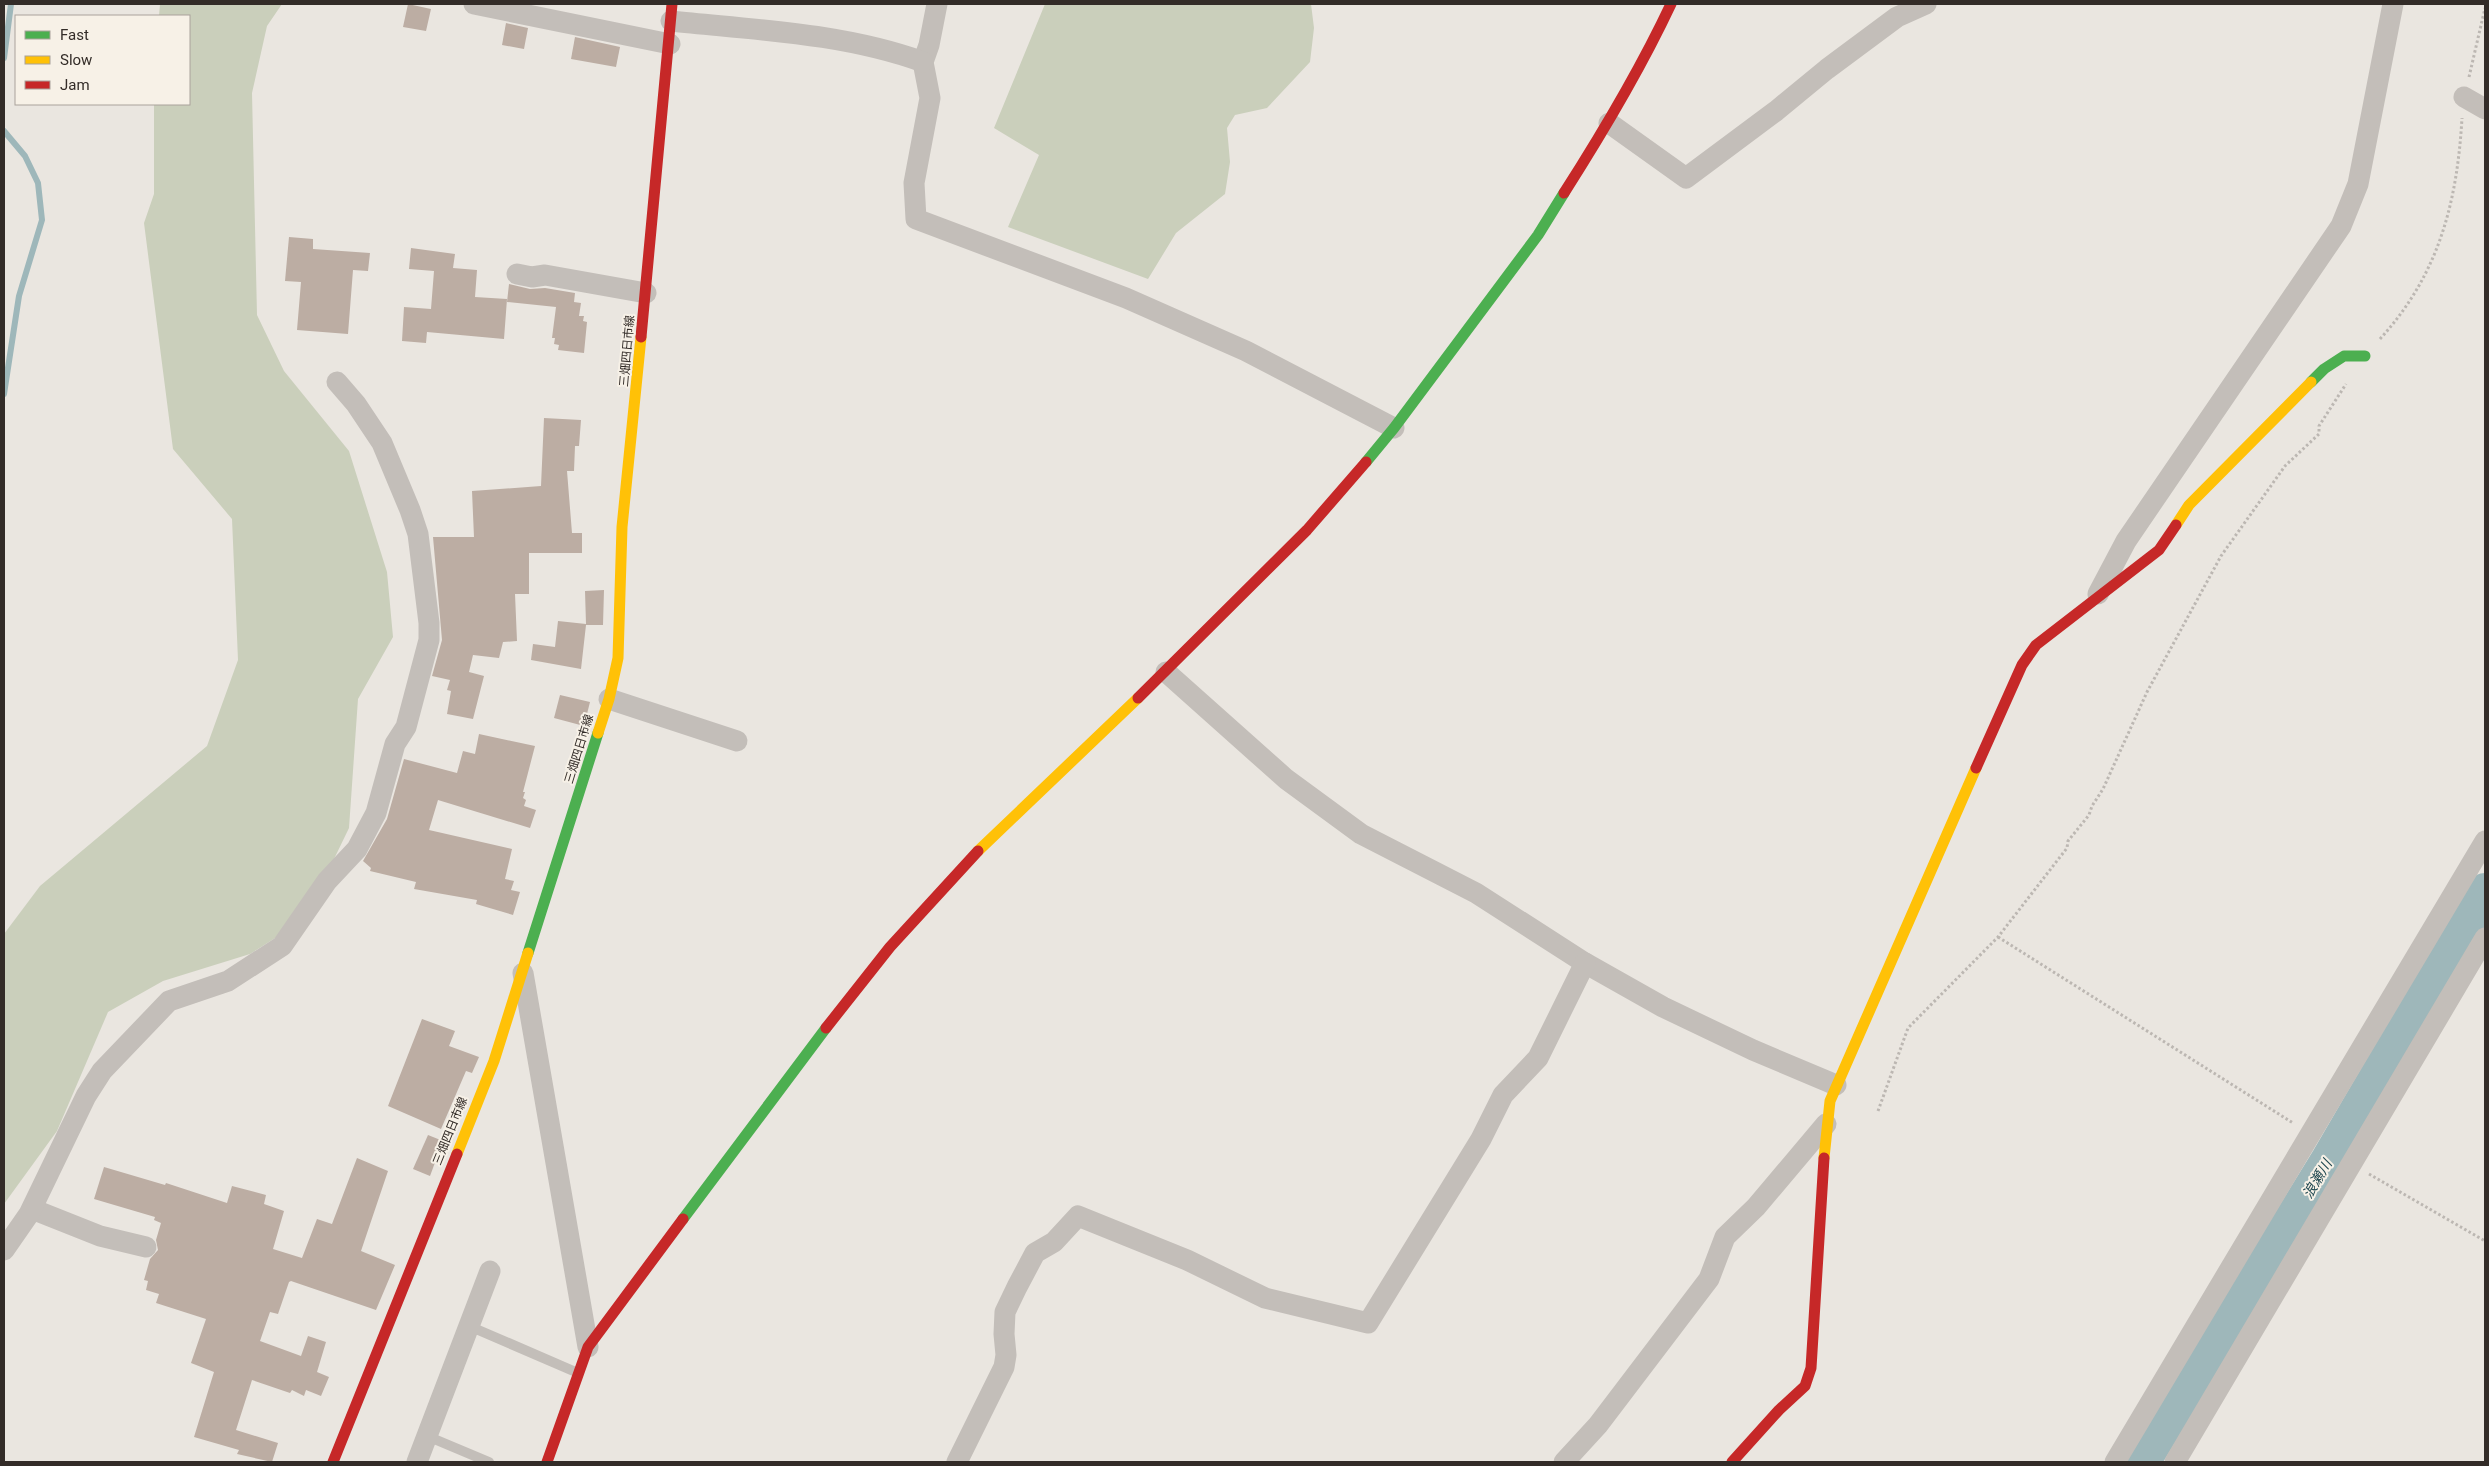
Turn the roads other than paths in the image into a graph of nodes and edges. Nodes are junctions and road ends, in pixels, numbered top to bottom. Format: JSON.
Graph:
{"nodes":[{"id":1,"x":474,"y":4,"type":"edge"},
{"id":2,"x":938,"y":4,"type":"edge"},
{"id":3,"x":1671,"y":4,"type":"edge"},
{"id":4,"x":1926,"y":4,"type":"edge"},
{"id":5,"x":2393,"y":4,"type":"edge"},
{"id":6,"x":672,"y":12,"type":"edge"},
{"id":7,"x":670,"y":44,"type":"junction"},
{"id":8,"x":923,"y":62,"type":"junction"},
{"id":9,"x":2464,"y":97,"type":"road end"},
{"id":10,"x":2485,"y":108,"type":"edge"},
{"id":11,"x":1609,"y":123,"type":"junction"},
{"id":12,"x":517,"y":274,"type":"dead end"},
{"id":13,"x":646,"y":292,"type":"junction"},
{"id":14,"x":2365,"y":356,"type":"road end"},
{"id":15,"x":337,"y":382,"type":"dead end"},
{"id":16,"x":1394,"y":428,"type":"junction"},
{"id":17,"x":2098,"y":594,"type":"junction"},
{"id":18,"x":1166,"y":672,"type":"junction"},
{"id":19,"x":609,"y":699,"type":"junction"},
{"id":20,"x":737,"y":741,"type":"dead end"},
{"id":21,"x":2485,"y":841,"type":"edge"},
{"id":22,"x":2485,"y":938,"type":"edge"},
{"id":23,"x":1585,"y":962,"type":"junction"},
{"id":24,"x":523,"y":972,"type":"junction"},
{"id":25,"x":1836,"y":1085,"type":"junction"},
{"id":26,"x":1826,"y":1124,"type":"junction"},
{"id":27,"x":32,"y":1209,"type":"junction"},
{"id":28,"x":146,"y":1247,"type":"dead end"},
{"id":29,"x":4,"y":1250,"type":"edge"},
{"id":30,"x":490,"y":1271,"type":"dead end"},
{"id":31,"x":469,"y":1326,"type":"junction"},
{"id":32,"x":588,"y":1347,"type":"junction"},
{"id":33,"x":578,"y":1373,"type":"junction"},
{"id":34,"x":427,"y":1436,"type":"junction"},
{"id":35,"x":333,"y":1462,"type":"edge"},
{"id":36,"x":417,"y":1462,"type":"edge"},
{"id":37,"x":489,"y":1462,"type":"edge"},
{"id":38,"x":547,"y":1462,"type":"edge"},
{"id":39,"x":957,"y":1462,"type":"edge"},
{"id":40,"x":1564,"y":1462,"type":"edge"},
{"id":41,"x":1732,"y":1462,"type":"edge"},
{"id":42,"x":2115,"y":1462,"type":"edge"},
{"id":43,"x":2175,"y":1462,"type":"edge"}],
"edges":[{"from":1,"to":7,"type":"street"},
{"from":2,"to":8,"type":"street"},
{"from":3,"to":11,"type":"street"},
{"from":4,"to":11,"type":"street"},
{"from":5,"to":17,"type":"street"},
{"from":6,"to":7,"type":"street","name":"三畑四日市線"},
{"from":6,"to":8,"type":"street"},
{"from":7,"to":13,"type":"street","name":"三畑四日市線"},
{"from":8,"to":16,"type":"street"},
{"from":9,"to":10,"type":"street"},
{"from":11,"to":16,"type":"street"},
{"from":12,"to":13,"type":"street"},
{"from":13,"to":19,"type":"street","name":"三畑四日市線"},
{"from":14,"to":17,"type":"street"},
{"from":15,"to":27,"type":"street"},
{"from":16,"to":18,"type":"street"},
{"from":17,"to":25,"type":"street"},
{"from":18,"to":23,"type":"street"},
{"from":18,"to":32,"type":"street"},
{"from":19,"to":20,"type":"street"},
{"from":19,"to":24,"type":"street","name":"三畑四日市線"},
{"from":21,"to":42,"type":"street"},
{"from":22,"to":43,"type":"street"},
{"from":23,"to":25,"type":"street"},
{"from":23,"to":39,"type":"street"},
{"from":24,"to":32,"type":"street"},
{"from":24,"to":35,"type":"street","name":"三畑四日市線"},
{"from":25,"to":26,"type":"street"},
{"from":26,"to":40,"type":"street"},
{"from":26,"to":41,"type":"street"},
{"from":27,"to":28,"type":"street"},
{"from":27,"to":29,"type":"street"},
{"from":30,"to":31,"type":"street"},
{"from":31,"to":33,"type":"lane"},
{"from":31,"to":34,"type":"street"},
{"from":32,"to":33,"type":"street"},
{"from":33,"to":38,"type":"street"},
{"from":34,"to":36,"type":"street"},
{"from":34,"to":37,"type":"lane"}]}
